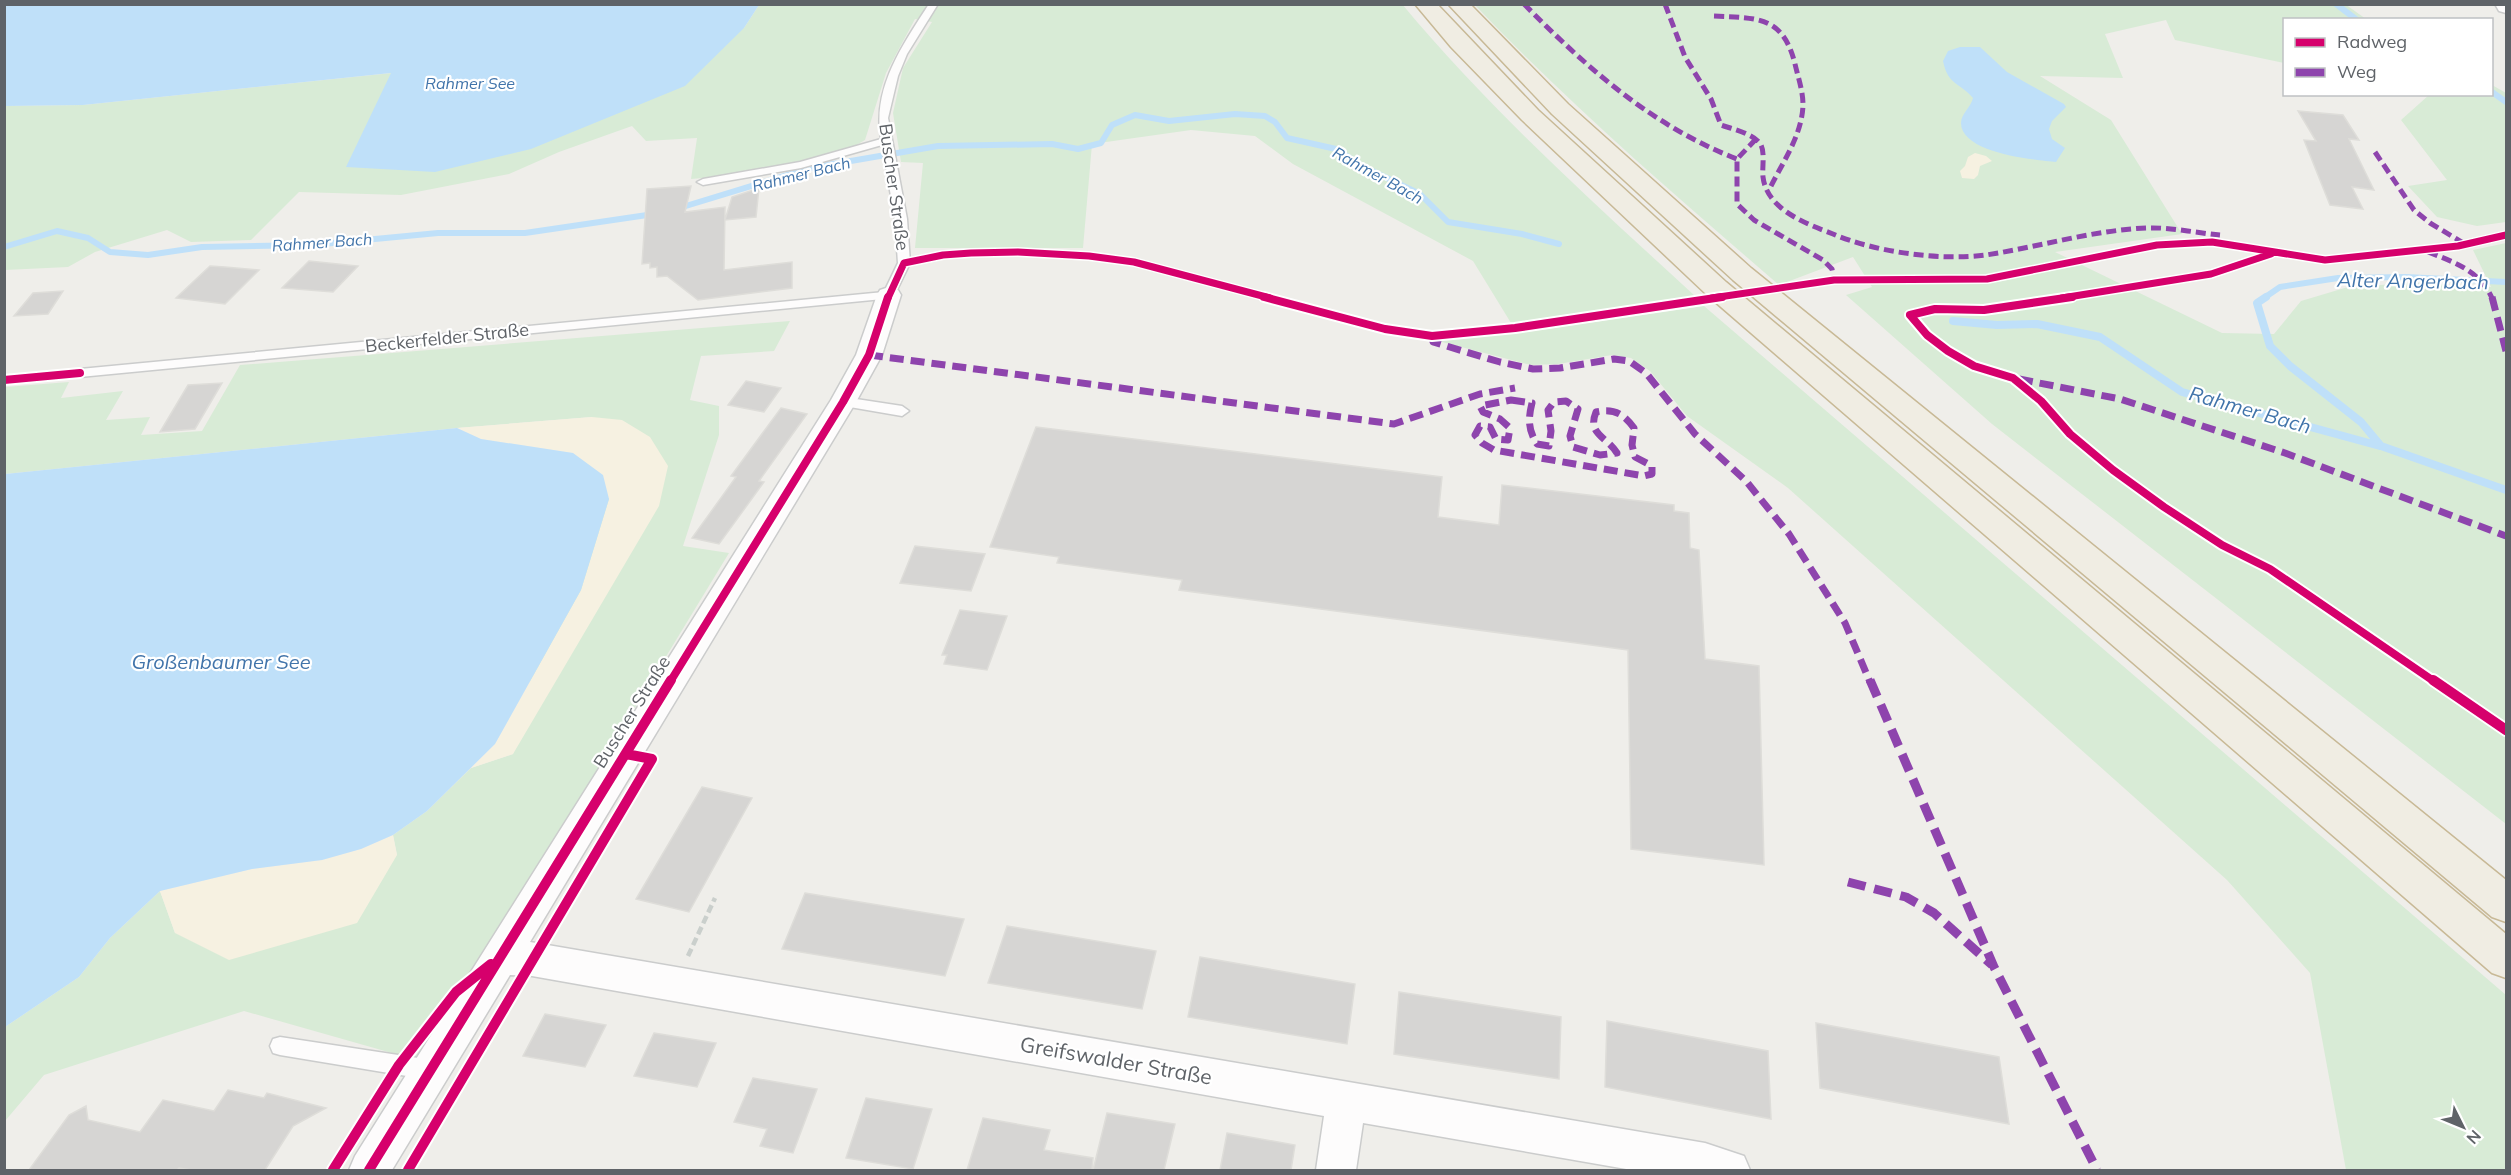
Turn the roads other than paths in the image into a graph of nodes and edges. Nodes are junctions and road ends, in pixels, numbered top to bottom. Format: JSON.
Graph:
{"nodes":[{"id":1,"x":934,"y":4,"type":"edge"},
{"id":2,"x":1425,"y":4,"type":"edge"},
{"id":3,"x":1458,"y":4,"type":"edge"},
{"id":4,"x":889,"y":150,"type":"junction"},
{"id":5,"x":703,"y":182,"type":"dead end"},
{"id":6,"x":889,"y":295,"type":"junction"},
{"id":7,"x":80,"y":373,"type":"road end"},
{"id":8,"x":843,"y":402,"type":"junction"},
{"id":9,"x":902,"y":411,"type":"dead end"},
{"id":10,"x":2506,"y":904,"type":"edge"},
{"id":11,"x":500,"y":957,"type":"junction"},
{"id":12,"x":2506,"y":959,"type":"edge"},
{"id":13,"x":280,"y":1046,"type":"dead end"},
{"id":14,"x":431,"y":1070,"type":"junction"},
{"id":15,"x":1346,"y":1101,"type":"junction"},
{"id":16,"x":369,"y":1170,"type":"edge"},
{"id":17,"x":1336,"y":1170,"type":"edge"},
{"id":18,"x":1730,"y":1170,"type":"edge"}],
"edges":[{"from":1,"to":4,"type":"lane","name":"Buscher Straße"},
{"from":2,"to":12,"type":"highway"},
{"from":3,"to":10,"type":"highway"},
{"from":4,"to":5,"type":"lane"},
{"from":4,"to":6,"type":"lane","name":"Buscher Straße"},
{"from":6,"to":7,"type":"lane","name":"Beckerfelder Straße"},
{"from":6,"to":8,"type":"street","name":"Buscher Straße"},
{"from":8,"to":9,"type":"lane"},
{"from":8,"to":11,"type":"street","name":"Buscher Straße"},
{"from":11,"to":14,"type":"street","name":"Buscher Straße"},
{"from":11,"to":15,"type":"street","name":"Greifswalder Straße"},
{"from":13,"to":14,"type":"lane"},
{"from":14,"to":16,"type":"street","name":"Buscher Straße"},
{"from":15,"to":17,"type":"street"},
{"from":15,"to":18,"type":"street","name":"Greifswalder Straße"}]}
